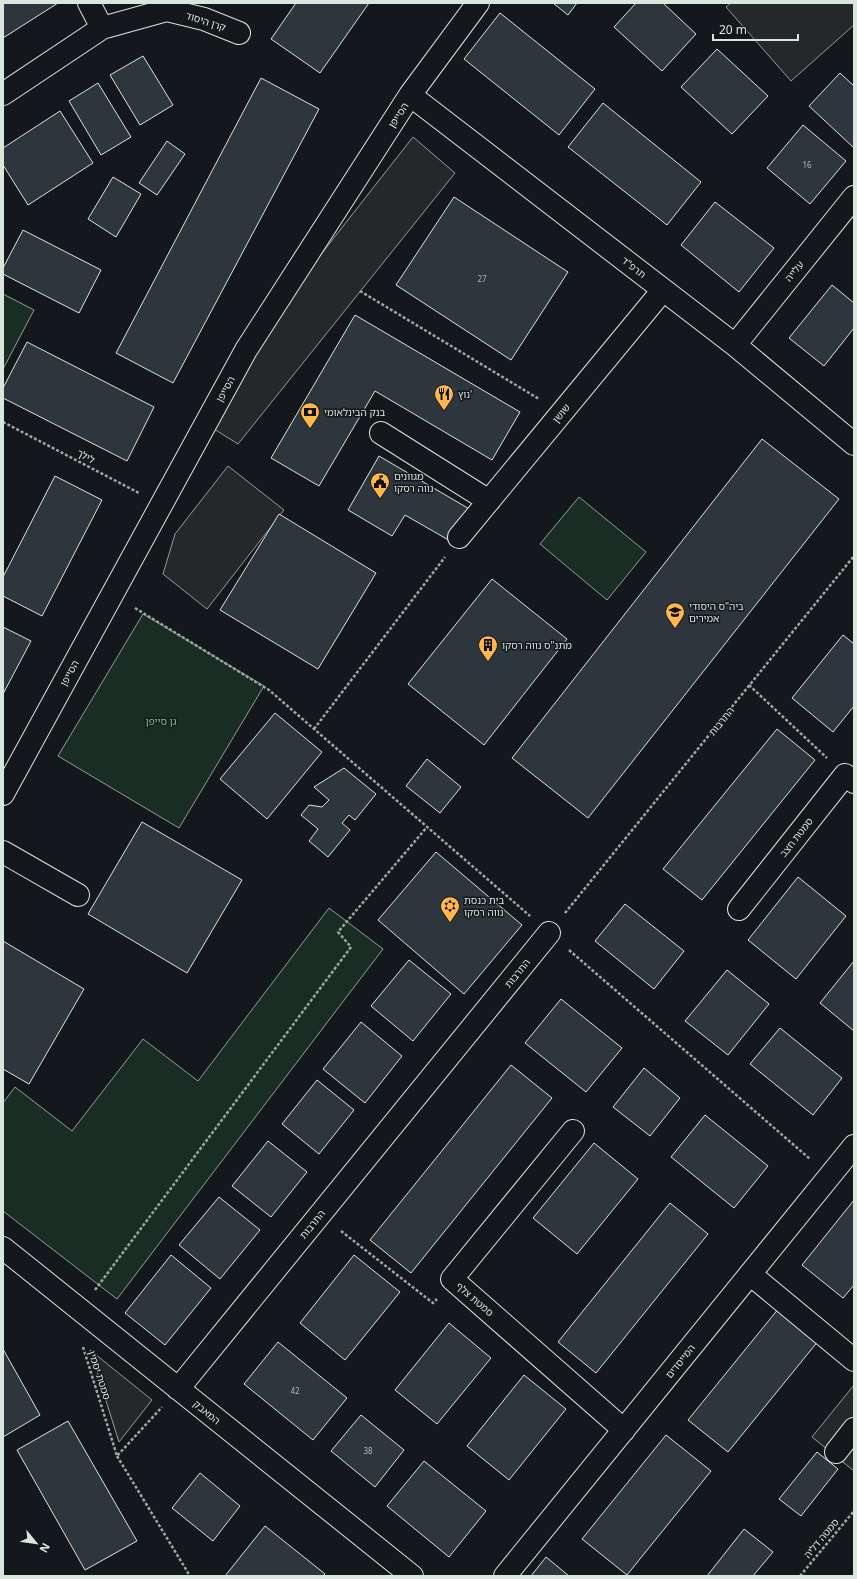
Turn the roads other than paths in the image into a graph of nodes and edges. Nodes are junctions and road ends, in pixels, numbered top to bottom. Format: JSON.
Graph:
{"nodes":[{"id":1,"x":89,"y":3,"type":"edge"},
{"id":2,"x":478,"y":3,"type":"edge"},
{"id":3,"x":102,"y":28,"type":"junction"},
{"id":4,"x":240,"y":33,"type":"dead end"},
{"id":5,"x":3,"y":94,"type":"edge"},
{"id":6,"x":410,"y":95,"type":"junction"},
{"id":7,"x":854,"y":197,"type":"edge"},
{"id":8,"x":663,"y":290,"type":"junction"},
{"id":9,"x":735,"y":345,"type":"junction"},
{"id":10,"x":381,"y":433,"type":"dead end"},
{"id":11,"x":854,"y":444,"type":"edge"},
{"id":12,"x":489,"y":501,"type":"junction"},
{"id":13,"x":459,"y":537,"type":"road end"},
{"id":14,"x":849,"y":778,"type":"edge"},
{"id":15,"x":3,"y":794,"type":"edge"},
{"id":16,"x":3,"y":852,"type":"edge"},
{"id":17,"x":78,"y":895,"type":"dead end"},
{"id":18,"x":739,"y":908,"type":"dead end"},
{"id":19,"x":549,"y":933,"type":"road end"},
{"id":20,"x":574,"y":1131,"type":"dead end"},
{"id":21,"x":854,"y":1146,"type":"edge"},
{"id":22,"x":3,"y":1248,"type":"edge"},
{"id":23,"x":750,"y":1274,"type":"junction"},
{"id":24,"x":854,"y":1360,"type":"edge"},
{"id":25,"x":178,"y":1389,"type":"junction"},
{"id":26,"x":854,"y":1429,"type":"edge"},
{"id":27,"x":624,"y":1430,"type":"junction"},
{"id":28,"x":836,"y":1452,"type":"dead end"},
{"id":29,"x":412,"y":1576,"type":"edge"},
{"id":30,"x":505,"y":1576,"type":"edge"}],
"edges":[{"from":1,"to":3,"type":"street"},
{"from":2,"to":6,"type":"street","name":"הסייפן"},
{"from":3,"to":4,"type":"street","name":"קרן היסוד"},
{"from":3,"to":5,"type":"street","name":"קרן היסוד"},
{"from":6,"to":8,"type":"street","name":"תרפ\"ד"},
{"from":6,"to":15,"type":"street","name":"הסייפן"},
{"from":7,"to":9,"type":"street","name":"עלייה"},
{"from":8,"to":9,"type":"street","name":"תרפ\"ד"},
{"from":8,"to":12,"type":"street","name":"שושן"},
{"from":9,"to":11,"type":"street","name":"תרפ\"ד"},
{"from":10,"to":12,"type":"street"},
{"from":12,"to":13,"type":"street","name":"שושן"},
{"from":14,"to":18,"type":"street","name":"סמטת חצב"},
{"from":16,"to":17,"type":"street"},
{"from":19,"to":25,"type":"street","name":"התרבות"},
{"from":20,"to":27,"type":"street","name":"סמטת צלף"},
{"from":21,"to":23,"type":"street","name":"המייסדים"},
{"from":22,"to":25,"type":"street","name":"המאבק"},
{"from":23,"to":24,"type":"street"},
{"from":23,"to":27,"type":"street","name":"המייסדים"},
{"from":25,"to":29,"type":"street","name":"המאבק"},
{"from":26,"to":28,"type":"street"},
{"from":27,"to":30,"type":"street","name":"המייסדים"}]}
